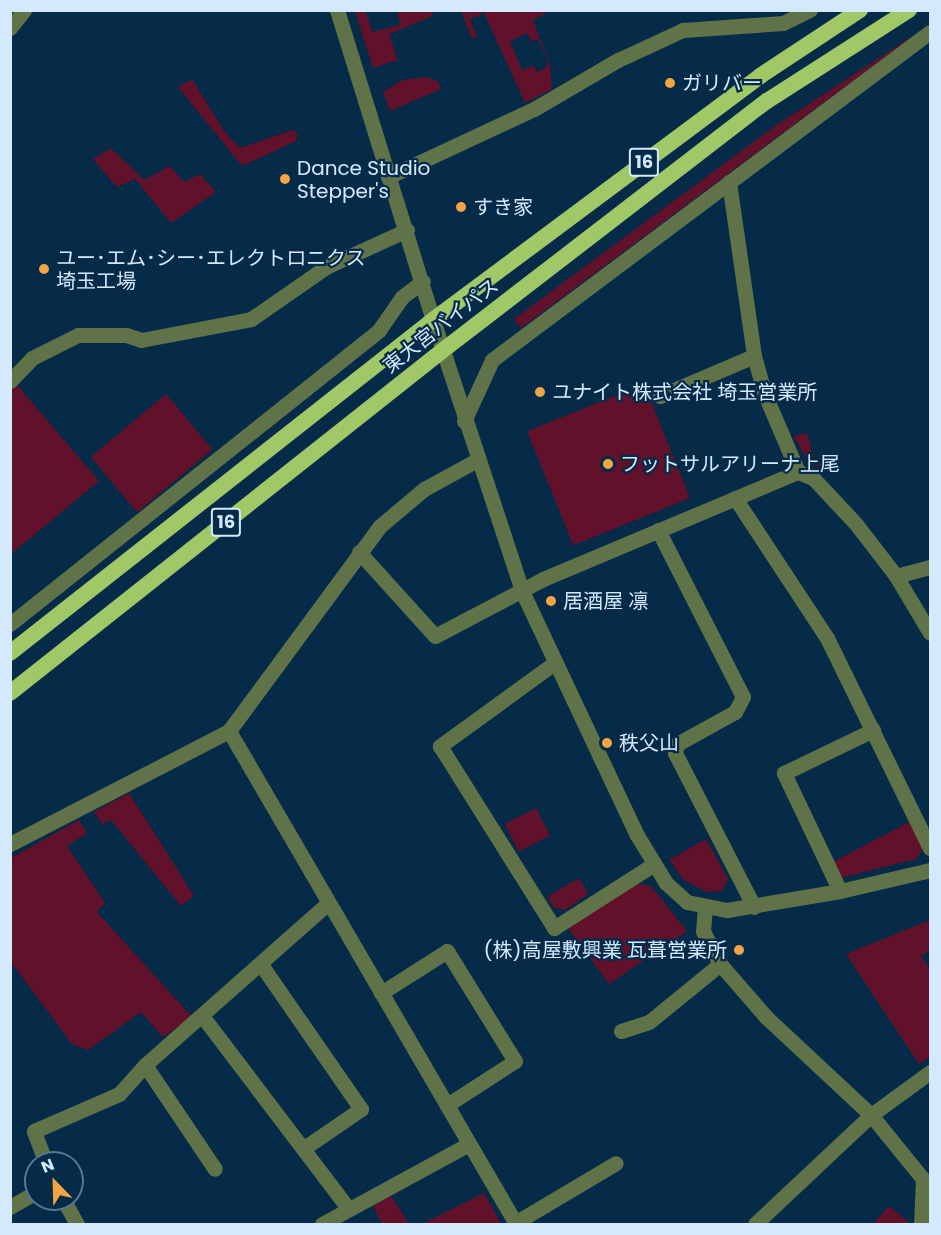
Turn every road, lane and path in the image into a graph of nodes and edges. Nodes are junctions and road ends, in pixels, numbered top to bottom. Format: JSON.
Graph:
{"nodes":[{"id":1,"x":24,"y":10,"type":"edge"},
{"id":2,"x":337,"y":10,"type":"edge"},
{"id":3,"x":810,"y":10,"type":"edge"},
{"id":4,"x":860,"y":10,"type":"edge"},
{"id":5,"x":909,"y":10,"type":"edge"},
{"id":6,"x":10,"y":27,"type":"edge"},
{"id":7,"x":930,"y":32,"type":"edge"},
{"id":8,"x":388,"y":177,"type":"junction"},
{"id":9,"x":729,"y":182,"type":"junction"},
{"id":10,"x":407,"y":230,"type":"junction"},
{"id":11,"x":423,"y":281,"type":"junction"},
{"id":12,"x":433,"y":320,"type":"junction"},
{"id":13,"x":442,"y":351,"type":"junction"},
{"id":14,"x":754,"y":356,"type":"junction"},
{"id":15,"x":10,"y":381,"type":"edge"},
{"id":16,"x":660,"y":396,"type":"dead end"},
{"id":17,"x":464,"y":421,"type":"junction"},
{"id":18,"x":477,"y":460,"type":"junction"},
{"id":19,"x":798,"y":472,"type":"junction"},
{"id":20,"x":735,"y":498,"type":"junction"},
{"id":21,"x":658,"y":530,"type":"junction"},
{"id":22,"x":359,"y":552,"type":"junction"},
{"id":23,"x":930,"y":567,"type":"edge"},
{"id":24,"x":896,"y":576,"type":"junction"},
{"id":25,"x":522,"y":591,"type":"junction"},
{"id":26,"x":10,"y":624,"type":"edge"},
{"id":27,"x":930,"y":633,"type":"edge"},
{"id":28,"x":10,"y":653,"type":"edge"},
{"id":29,"x":553,"y":664,"type":"junction"},
{"id":30,"x":10,"y":693,"type":"edge"},
{"id":31,"x":873,"y":730,"type":"junction"},
{"id":32,"x":229,"y":731,"type":"junction"},
{"id":33,"x":10,"y":844,"type":"edge"},
{"id":34,"x":930,"y":848,"type":"edge"},
{"id":35,"x":654,"y":864,"type":"junction"},
{"id":36,"x":930,"y":870,"type":"edge"},
{"id":37,"x":840,"y":891,"type":"junction"},
{"id":38,"x":328,"y":903,"type":"junction"},
{"id":39,"x":754,"y":907,"type":"junction"},
{"id":40,"x":705,"y":908,"type":"junction"},
{"id":41,"x":720,"y":964,"type":"junction"},
{"id":42,"x":262,"y":966,"type":"junction"},
{"id":43,"x":381,"y":993,"type":"junction"},
{"id":44,"x":203,"y":1017,"type":"junction"},
{"id":45,"x":621,"y":1031,"type":"dead end"},
{"id":46,"x":146,"y":1065,"type":"junction"},
{"id":47,"x":930,"y":1071,"type":"edge"},
{"id":48,"x":447,"y":1105,"type":"junction"},
{"id":49,"x":871,"y":1115,"type":"junction"},
{"id":50,"x":470,"y":1144,"type":"junction"},
{"id":51,"x":304,"y":1148,"type":"junction"},
{"id":52,"x":42,"y":1151,"type":"edge"},
{"id":53,"x":616,"y":1163,"type":"dead end"},
{"id":54,"x":214,"y":1169,"type":"dead end"},
{"id":55,"x":24,"y":1199,"type":"edge"},
{"id":56,"x":10,"y":1207,"type":"edge"},
{"id":57,"x":349,"y":1209,"type":"junction"},
{"id":58,"x":322,"y":1224,"type":"edge"},
{"id":59,"x":516,"y":1224,"type":"edge"},
{"id":60,"x":755,"y":1224,"type":"edge"},
{"id":61,"x":921,"y":1224,"type":"edge"}],
"edges":[{"from":1,"to":6,"type":"street"},
{"from":2,"to":8,"type":"street"},
{"from":3,"to":8,"type":"street"},
{"from":4,"to":12,"type":"highway","name":"東大宮バイパス","number":"16"},
{"from":5,"to":13,"type":"highway","name":"東大宮バイパス","number":"16"},
{"from":7,"to":9,"type":"street"},
{"from":8,"to":10,"type":"street"},
{"from":9,"to":14,"type":"street"},
{"from":9,"to":17,"type":"street"},
{"from":10,"to":11,"type":"street"},
{"from":10,"to":15,"type":"street"},
{"from":11,"to":12,"type":"street"},
{"from":11,"to":26,"type":"street"},
{"from":12,"to":13,"type":"street"},
{"from":12,"to":28,"type":"highway","name":"東大宮バイパス","number":"16"},
{"from":13,"to":17,"type":"street"},
{"from":13,"to":30,"type":"highway","name":"東大宮バイパス","number":"16"},
{"from":14,"to":16,"type":"street"},
{"from":14,"to":19,"type":"street"},
{"from":17,"to":18,"type":"street"},
{"from":18,"to":22,"type":"street"},
{"from":18,"to":25,"type":"street"},
{"from":19,"to":20,"type":"street"},
{"from":19,"to":24,"type":"street"},
{"from":20,"to":21,"type":"street"},
{"from":20,"to":31,"type":"street"},
{"from":21,"to":25,"type":"street"},
{"from":21,"to":39,"type":"street"},
{"from":22,"to":25,"type":"street"},
{"from":22,"to":32,"type":"street"},
{"from":23,"to":24,"type":"street"},
{"from":24,"to":27,"type":"street"},
{"from":25,"to":29,"type":"street"},
{"from":29,"to":35,"type":"street"},
{"from":29,"to":35,"type":"street"},
{"from":31,"to":34,"type":"street"},
{"from":31,"to":37,"type":"street"},
{"from":32,"to":33,"type":"street"},
{"from":32,"to":38,"type":"street"},
{"from":35,"to":40,"type":"street"},
{"from":36,"to":37,"type":"street"},
{"from":37,"to":39,"type":"street"},
{"from":38,"to":42,"type":"street"},
{"from":38,"to":43,"type":"street"},
{"from":39,"to":40,"type":"street"},
{"from":40,"to":41,"type":"street"},
{"from":41,"to":45,"type":"street"},
{"from":41,"to":49,"type":"street"},
{"from":42,"to":44,"type":"street"},
{"from":42,"to":51,"type":"street"},
{"from":43,"to":48,"type":"street"},
{"from":43,"to":48,"type":"street"},
{"from":44,"to":46,"type":"street"},
{"from":44,"to":51,"type":"street"},
{"from":46,"to":52,"type":"street"},
{"from":46,"to":54,"type":"street"},
{"from":47,"to":49,"type":"street"},
{"from":48,"to":50,"type":"street"},
{"from":49,"to":60,"type":"street"},
{"from":49,"to":61,"type":"street"},
{"from":50,"to":57,"type":"street"},
{"from":50,"to":59,"type":"street"},
{"from":51,"to":57,"type":"street"},
{"from":53,"to":59,"type":"street"},
{"from":55,"to":56,"type":"street"},
{"from":57,"to":58,"type":"street"}]}
